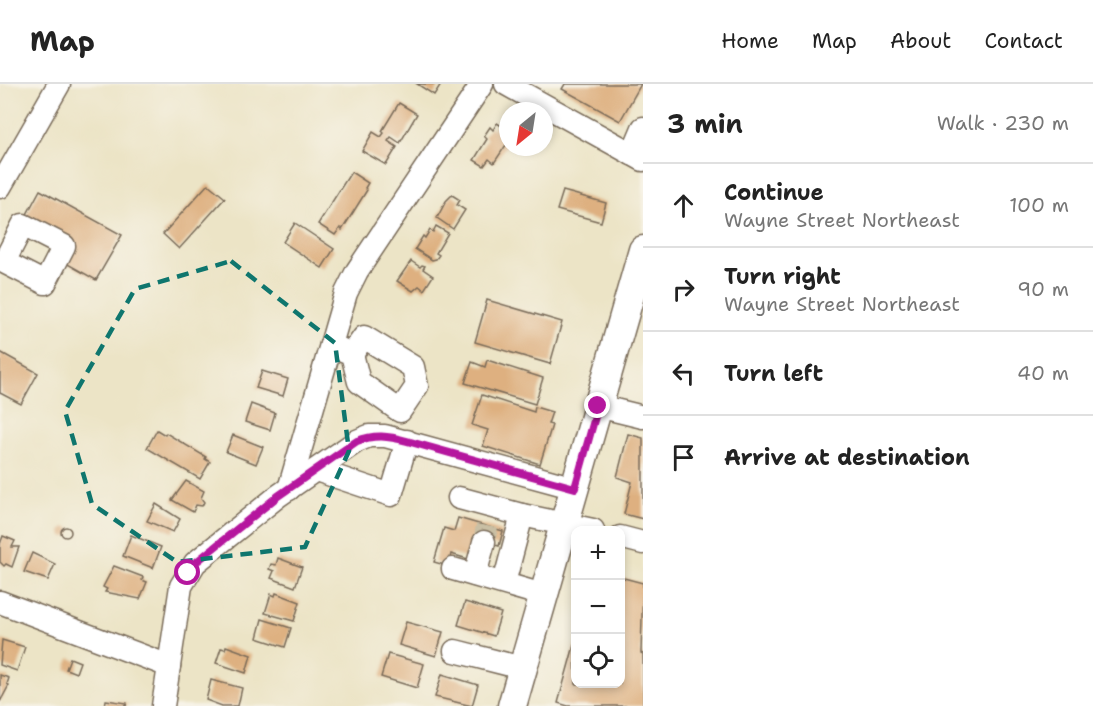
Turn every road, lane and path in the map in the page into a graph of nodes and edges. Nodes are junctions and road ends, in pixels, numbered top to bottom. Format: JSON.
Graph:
{"nodes":[{"id":1,"x":59,"y":84,"type":"edge"},
{"id":2,"x":482,"y":84,"type":"edge"},
{"id":3,"x":521,"y":87,"type":"edge"},
{"id":4,"x":643,"y":128,"type":"edge"},
{"id":5,"x":638,"y":157,"type":"edge"},
{"id":6,"x":0,"y":187,"type":"edge"},
{"id":7,"x":643,"y":250,"type":"edge"},
{"id":8,"x":331,"y":345,"type":"junction"},
{"id":9,"x":352,"y":354,"type":"dead end"},
{"id":10,"x":598,"y":406,"type":"junction"},
{"id":11,"x":642,"y":411,"type":"edge"},
{"id":12,"x":407,"y":441,"type":"junction"},
{"id":13,"x":316,"y":471,"type":"junction"},
{"id":14,"x":575,"y":488,"type":"junction"},
{"id":15,"x":289,"y":489,"type":"junction"},
{"id":16,"x":459,"y":498,"type":"dead end"},
{"id":17,"x":522,"y":515,"type":"junction"},
{"id":18,"x":564,"y":524,"type":"junction"},
{"id":19,"x":488,"y":525,"type":"junction"},
{"id":20,"x":572,"y":526,"type":"edge"},
{"id":21,"x":625,"y":538,"type":"edge"},
{"id":22,"x":643,"y":543,"type":"edge"},
{"id":23,"x":453,"y":569,"type":"dead end"},
{"id":24,"x":475,"y":575,"type":"junction"},
{"id":25,"x":504,"y":584,"type":"junction"},
{"id":26,"x":543,"y":595,"type":"junction"},
{"id":27,"x":0,"y":602,"type":"edge"},
{"id":28,"x":455,"y":651,"type":"dead end"},
{"id":29,"x":169,"y":666,"type":"junction"},
{"id":30,"x":522,"y":668,"type":"junction"},
{"id":31,"x":163,"y":706,"type":"edge"},
{"id":32,"x":512,"y":706,"type":"edge"}],
"edges":[{"from":1,"to":6,"type":"street"},
{"from":2,"to":8,"type":"street"},
{"from":3,"to":5,"type":"street"},
{"from":4,"to":5,"type":"street"},
{"from":7,"to":10,"type":"main road"},
{"from":8,"to":9,"type":"street"},
{"from":8,"to":15,"type":"street"},
{"from":10,"to":11,"type":"street"},
{"from":10,"to":14,"type":"main road"},
{"from":12,"to":13,"type":"street"},
{"from":12,"to":13,"type":"street"},
{"from":12,"to":14,"type":"street"},
{"from":13,"to":15,"type":"street"},
{"from":14,"to":18,"type":"main road"},
{"from":15,"to":29,"type":"street"},
{"from":16,"to":19,"type":"street"},
{"from":17,"to":18,"type":"street"},
{"from":17,"to":19,"type":"street"},
{"from":17,"to":25,"type":"street"},
{"from":18,"to":20,"type":"street"},
{"from":18,"to":26,"type":"main road"},
{"from":19,"to":24,"type":"street"},
{"from":21,"to":22,"type":"street"},
{"from":23,"to":24,"type":"street"},
{"from":24,"to":25,"type":"street"},
{"from":25,"to":26,"type":"street"},
{"from":26,"to":30,"type":"main road"},
{"from":27,"to":29,"type":"street"},
{"from":28,"to":30,"type":"street"},
{"from":29,"to":31,"type":"street"},
{"from":30,"to":32,"type":"main road"}]}
